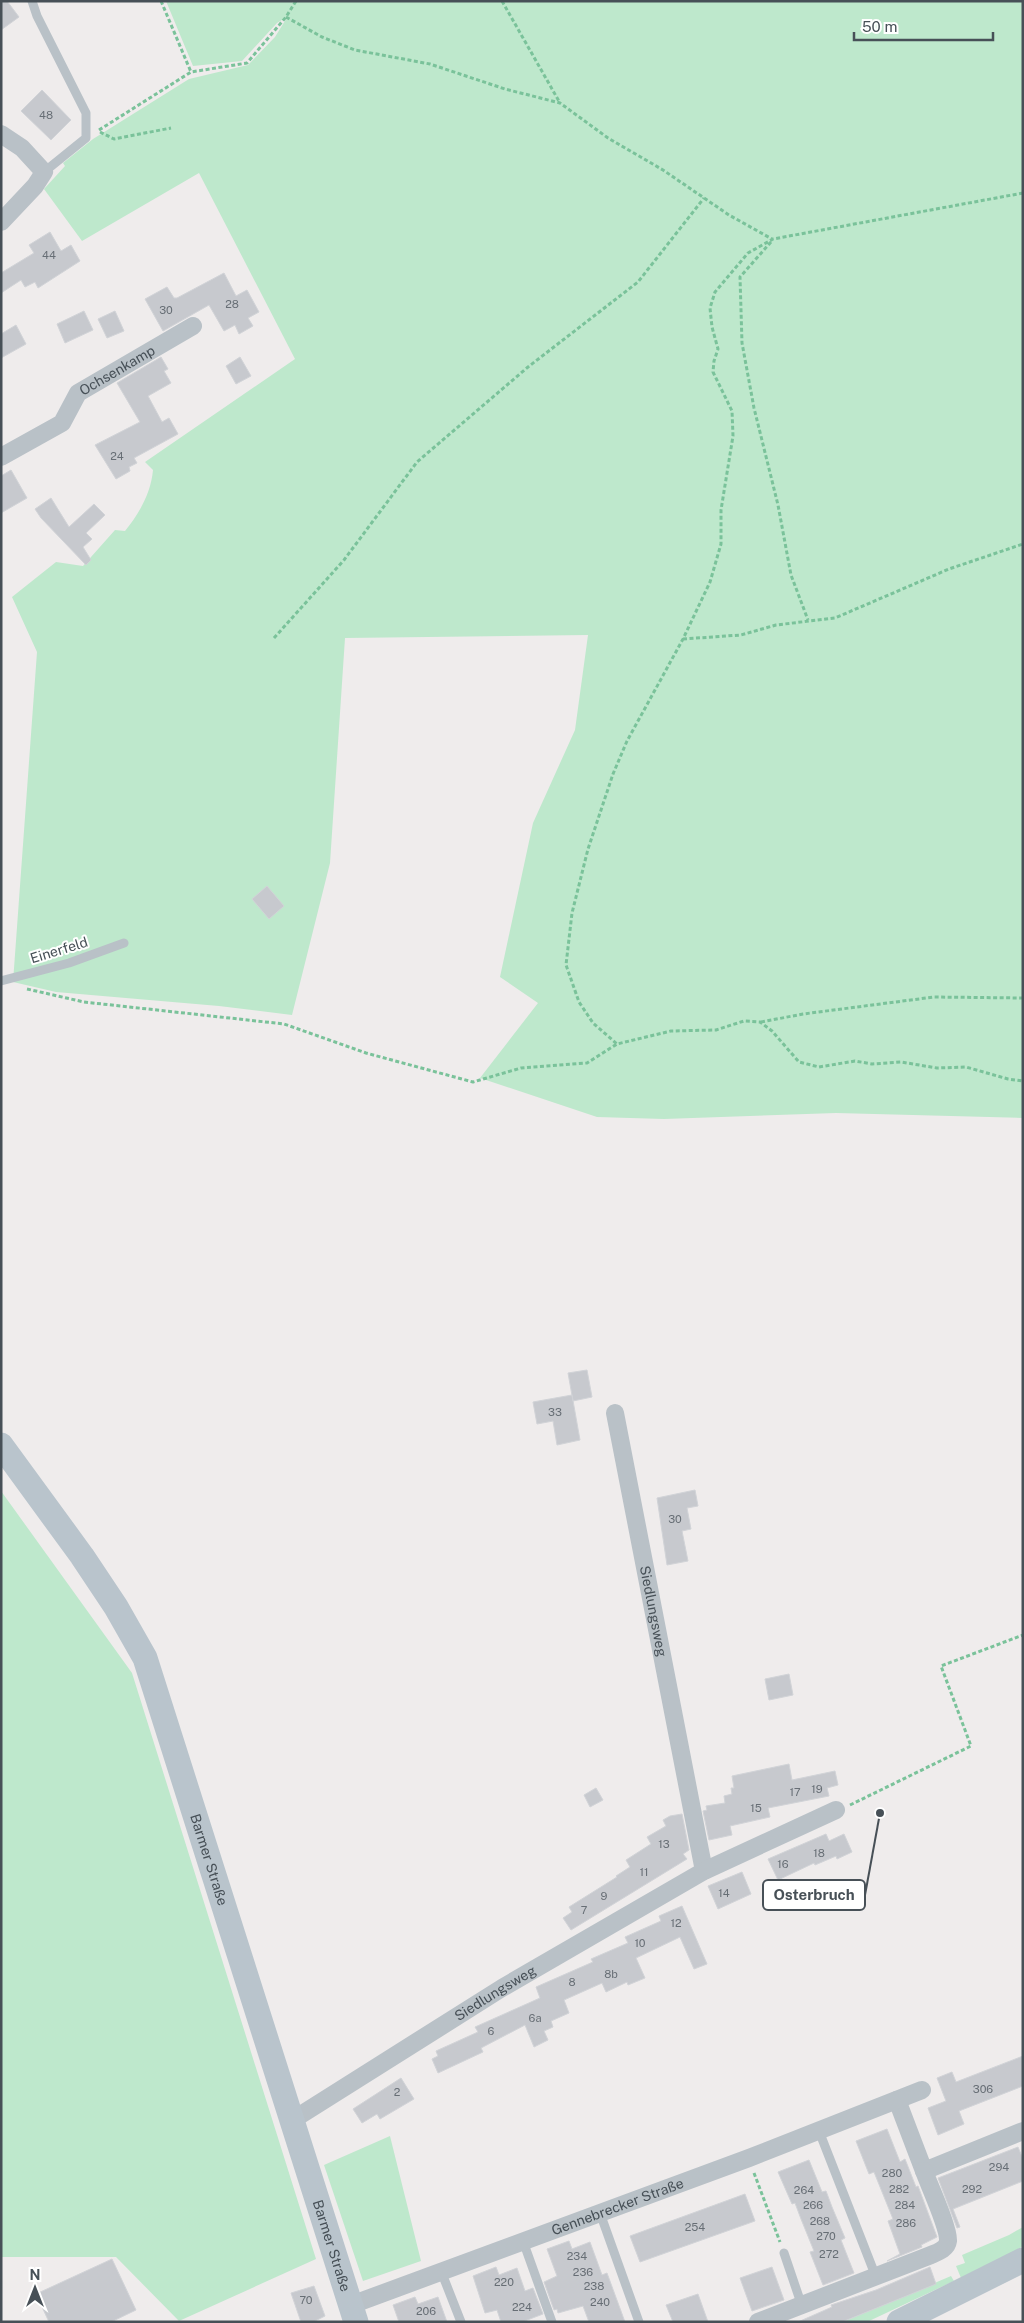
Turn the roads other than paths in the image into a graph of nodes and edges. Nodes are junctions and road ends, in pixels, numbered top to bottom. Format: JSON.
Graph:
{"nodes":[{"id":1,"x":32,"y":1,"type":"edge"},
{"id":2,"x":1,"y":134,"type":"edge"},
{"id":3,"x":44,"y":172,"type":"junction"},
{"id":4,"x":1,"y":222,"type":"edge"},
{"id":5,"x":193,"y":326,"type":"dead end"},
{"id":6,"x":1,"y":457,"type":"edge"},
{"id":7,"x":124,"y":942,"type":"dead end"},
{"id":8,"x":1,"y":981,"type":"edge"},
{"id":9,"x":615,"y":1413,"type":"dead end"},
{"id":10,"x":1,"y":1446,"type":"edge"},
{"id":11,"x":836,"y":1810,"type":"road end"},
{"id":12,"x":704,"y":1871,"type":"junction"},
{"id":13,"x":922,"y":2090,"type":"dead end"},
{"id":14,"x":897,"y":2100,"type":"junction"},
{"id":15,"x":291,"y":2121,"type":"junction"},
{"id":16,"x":819,"y":2131,"type":"junction"},
{"id":17,"x":1023,"y":2131,"type":"edge"},
{"id":18,"x":924,"y":2171,"type":"junction"},
{"id":19,"x":600,"y":2213,"type":"junction"},
{"id":20,"x":523,"y":2241,"type":"junction"},
{"id":21,"x":784,"y":2253,"type":"road end"},
{"id":22,"x":1023,"y":2260,"type":"edge"},
{"id":23,"x":441,"y":2271,"type":"junction"},
{"id":24,"x":876,"y":2277,"type":"junction"},
{"id":25,"x":802,"y":2306,"type":"junction"},
{"id":26,"x":353,"y":2314,"type":"edge"},
{"id":27,"x":461,"y":2322,"type":"edge"},
{"id":28,"x":552,"y":2322,"type":"edge"},
{"id":29,"x":640,"y":2322,"type":"edge"},
{"id":30,"x":758,"y":2322,"type":"edge"},
{"id":31,"x":898,"y":2322,"type":"edge"}],
"edges":[{"from":1,"to":3,"type":"lane"},
{"from":2,"to":3,"type":"street"},
{"from":3,"to":4,"type":"street"},
{"from":5,"to":6,"type":"street","name":"Ochsenkamp"},
{"from":7,"to":8,"type":"lane","name":"Einerfeld"},
{"from":9,"to":12,"type":"street","name":"Siedlungsweg"},
{"from":10,"to":15,"type":"main road","name":"Barmer Straße"},
{"from":11,"to":12,"type":"street","name":"Siedlungsweg"},
{"from":12,"to":15,"type":"street","name":"Siedlungsweg"},
{"from":13,"to":14,"type":"street","name":"Gennebrecker Straße"},
{"from":14,"to":16,"type":"street","name":"Gennebrecker Straße"},
{"from":14,"to":18,"type":"street"},
{"from":15,"to":26,"type":"main road","name":"Barmer Straße"},
{"from":16,"to":19,"type":"street","name":"Gennebrecker Straße"},
{"from":16,"to":24,"type":"lane"},
{"from":17,"to":18,"type":"street"},
{"from":18,"to":24,"type":"street"},
{"from":19,"to":20,"type":"street","name":"Gennebrecker Straße"},
{"from":19,"to":29,"type":"lane"},
{"from":20,"to":23,"type":"street","name":"Gennebrecker Straße"},
{"from":20,"to":28,"type":"lane"},
{"from":21,"to":25,"type":"lane"},
{"from":22,"to":31,"type":"main road"},
{"from":23,"to":26,"type":"street","name":"Gennebrecker Straße"},
{"from":23,"to":27,"type":"lane"},
{"from":24,"to":25,"type":"street"},
{"from":25,"to":30,"type":"street"}]}
